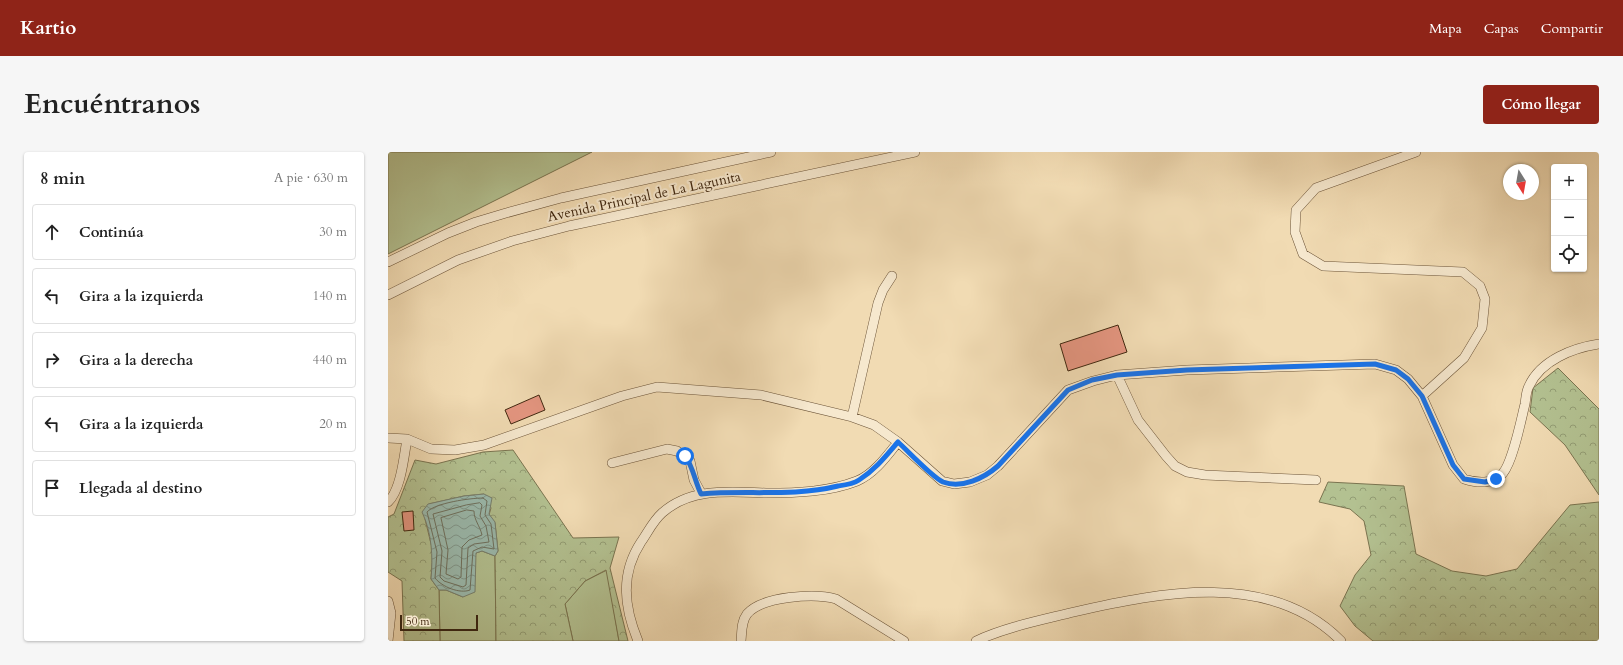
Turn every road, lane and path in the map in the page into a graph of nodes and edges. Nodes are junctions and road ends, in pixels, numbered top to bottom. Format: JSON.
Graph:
{"nodes":[{"id":1,"x":771,"y":152,"type":"edge"},
{"id":2,"x":915,"y":152,"type":"edge"},
{"id":3,"x":1416,"y":152,"type":"edge"},
{"id":4,"x":388,"y":262,"type":"edge"},
{"id":5,"x":892,"y":276,"type":"dead end"},
{"id":6,"x":388,"y":294,"type":"edge"},
{"id":7,"x":1599,"y":344,"type":"edge"},
{"id":8,"x":1117,"y":375,"type":"junction"},
{"id":9,"x":1422,"y":396,"type":"junction"},
{"id":10,"x":852,"y":417,"type":"junction"},
{"id":11,"x":388,"y":438,"type":"edge"},
{"id":12,"x":408,"y":439,"type":"junction"},
{"id":13,"x":898,"y":442,"type":"junction"},
{"id":14,"x":612,"y":463,"type":"dead end"},
{"id":15,"x":1316,"y":480,"type":"dead end"},
{"id":16,"x":701,"y":494,"type":"junction"},
{"id":17,"x":388,"y":502,"type":"edge"},
{"id":18,"x":388,"y":601,"type":"edge"},
{"id":19,"x":388,"y":641,"type":"edge"},
{"id":20,"x":638,"y":641,"type":"edge"},
{"id":21,"x":741,"y":641,"type":"edge"},
{"id":22,"x":904,"y":641,"type":"edge"},
{"id":23,"x":976,"y":641,"type":"edge"},
{"id":24,"x":1341,"y":641,"type":"edge"}],
"edges":[{"from":1,"to":4,"type":"street","name":"Avenida Principal de La Lagunita"},
{"from":2,"to":6,"type":"street","name":"Avenida Principal de La Lagunita"},
{"from":3,"to":9,"type":"street"},
{"from":5,"to":10,"type":"street"},
{"from":7,"to":9,"type":"street"},
{"from":8,"to":9,"type":"street"},
{"from":8,"to":13,"type":"street"},
{"from":8,"to":15,"type":"street"},
{"from":10,"to":12,"type":"street"},
{"from":10,"to":13,"type":"street"},
{"from":11,"to":12,"type":"street"},
{"from":12,"to":17,"type":"street"},
{"from":13,"to":16,"type":"street"},
{"from":14,"to":16,"type":"street"},
{"from":16,"to":20,"type":"street"},
{"from":18,"to":19,"type":"street"},
{"from":21,"to":22,"type":"street"},
{"from":23,"to":24,"type":"street"}]}
